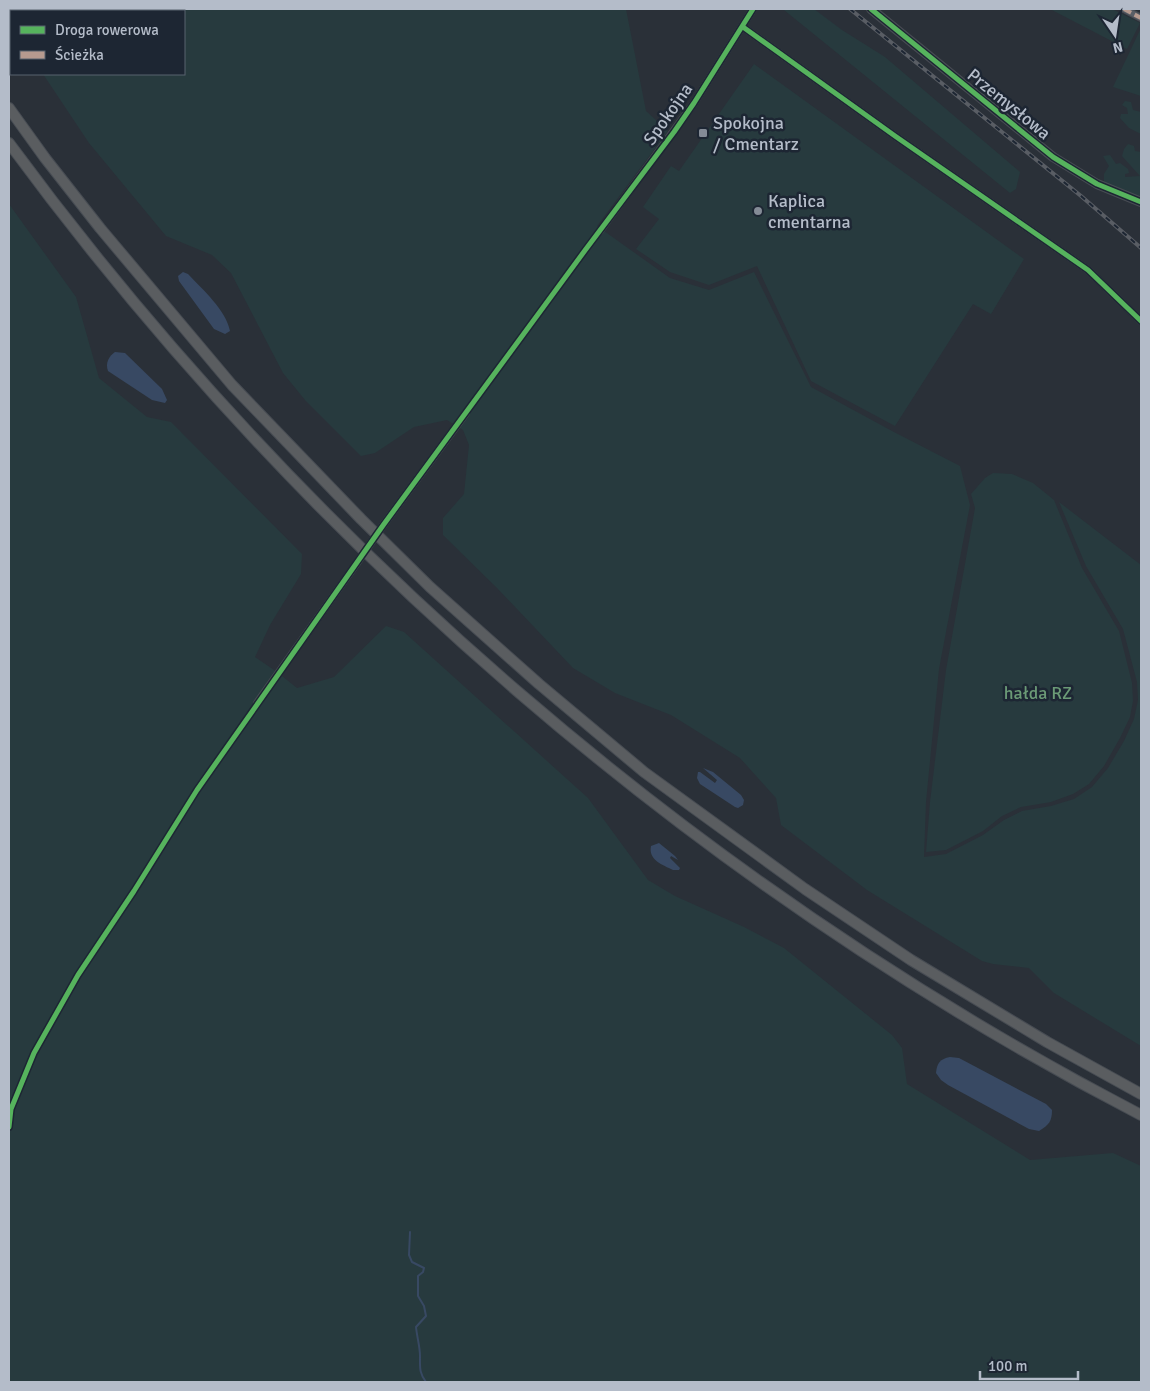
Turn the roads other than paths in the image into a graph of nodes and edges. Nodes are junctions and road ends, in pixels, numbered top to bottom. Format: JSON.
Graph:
{"nodes":[{"id":1,"x":753,"y":9,"type":"edge"},
{"id":2,"x":871,"y":9,"type":"edge"},
{"id":3,"x":1124,"y":9,"type":"edge"},
{"id":4,"x":1141,"y":18,"type":"edge"},
{"id":5,"x":743,"y":27,"type":"junction"},
{"id":6,"x":9,"y":108,"type":"edge"},
{"id":7,"x":9,"y":143,"type":"edge"},
{"id":8,"x":1141,"y":202,"type":"edge"},
{"id":9,"x":600,"y":232,"type":"dead end"},
{"id":10,"x":1141,"y":321,"type":"edge"},
{"id":11,"x":466,"y":413,"type":"dead end"},
{"id":12,"x":257,"y":703,"type":"dead end"},
{"id":13,"x":1141,"y":1093,"type":"edge"},
{"id":14,"x":1141,"y":1115,"type":"edge"}],
"edges":[{"from":1,"to":5,"type":"street","name":"Spokojna"},
{"from":2,"to":8,"type":"street","name":"Przemysłowa"},
{"from":3,"to":4,"type":"street"},
{"from":5,"to":9,"type":"street","name":"Spokojna"},
{"from":5,"to":10,"type":"street"},
{"from":6,"to":13,"type":"highway"},
{"from":7,"to":14,"type":"highway"},
{"from":11,"to":12,"type":"street","bridge":true}]}
